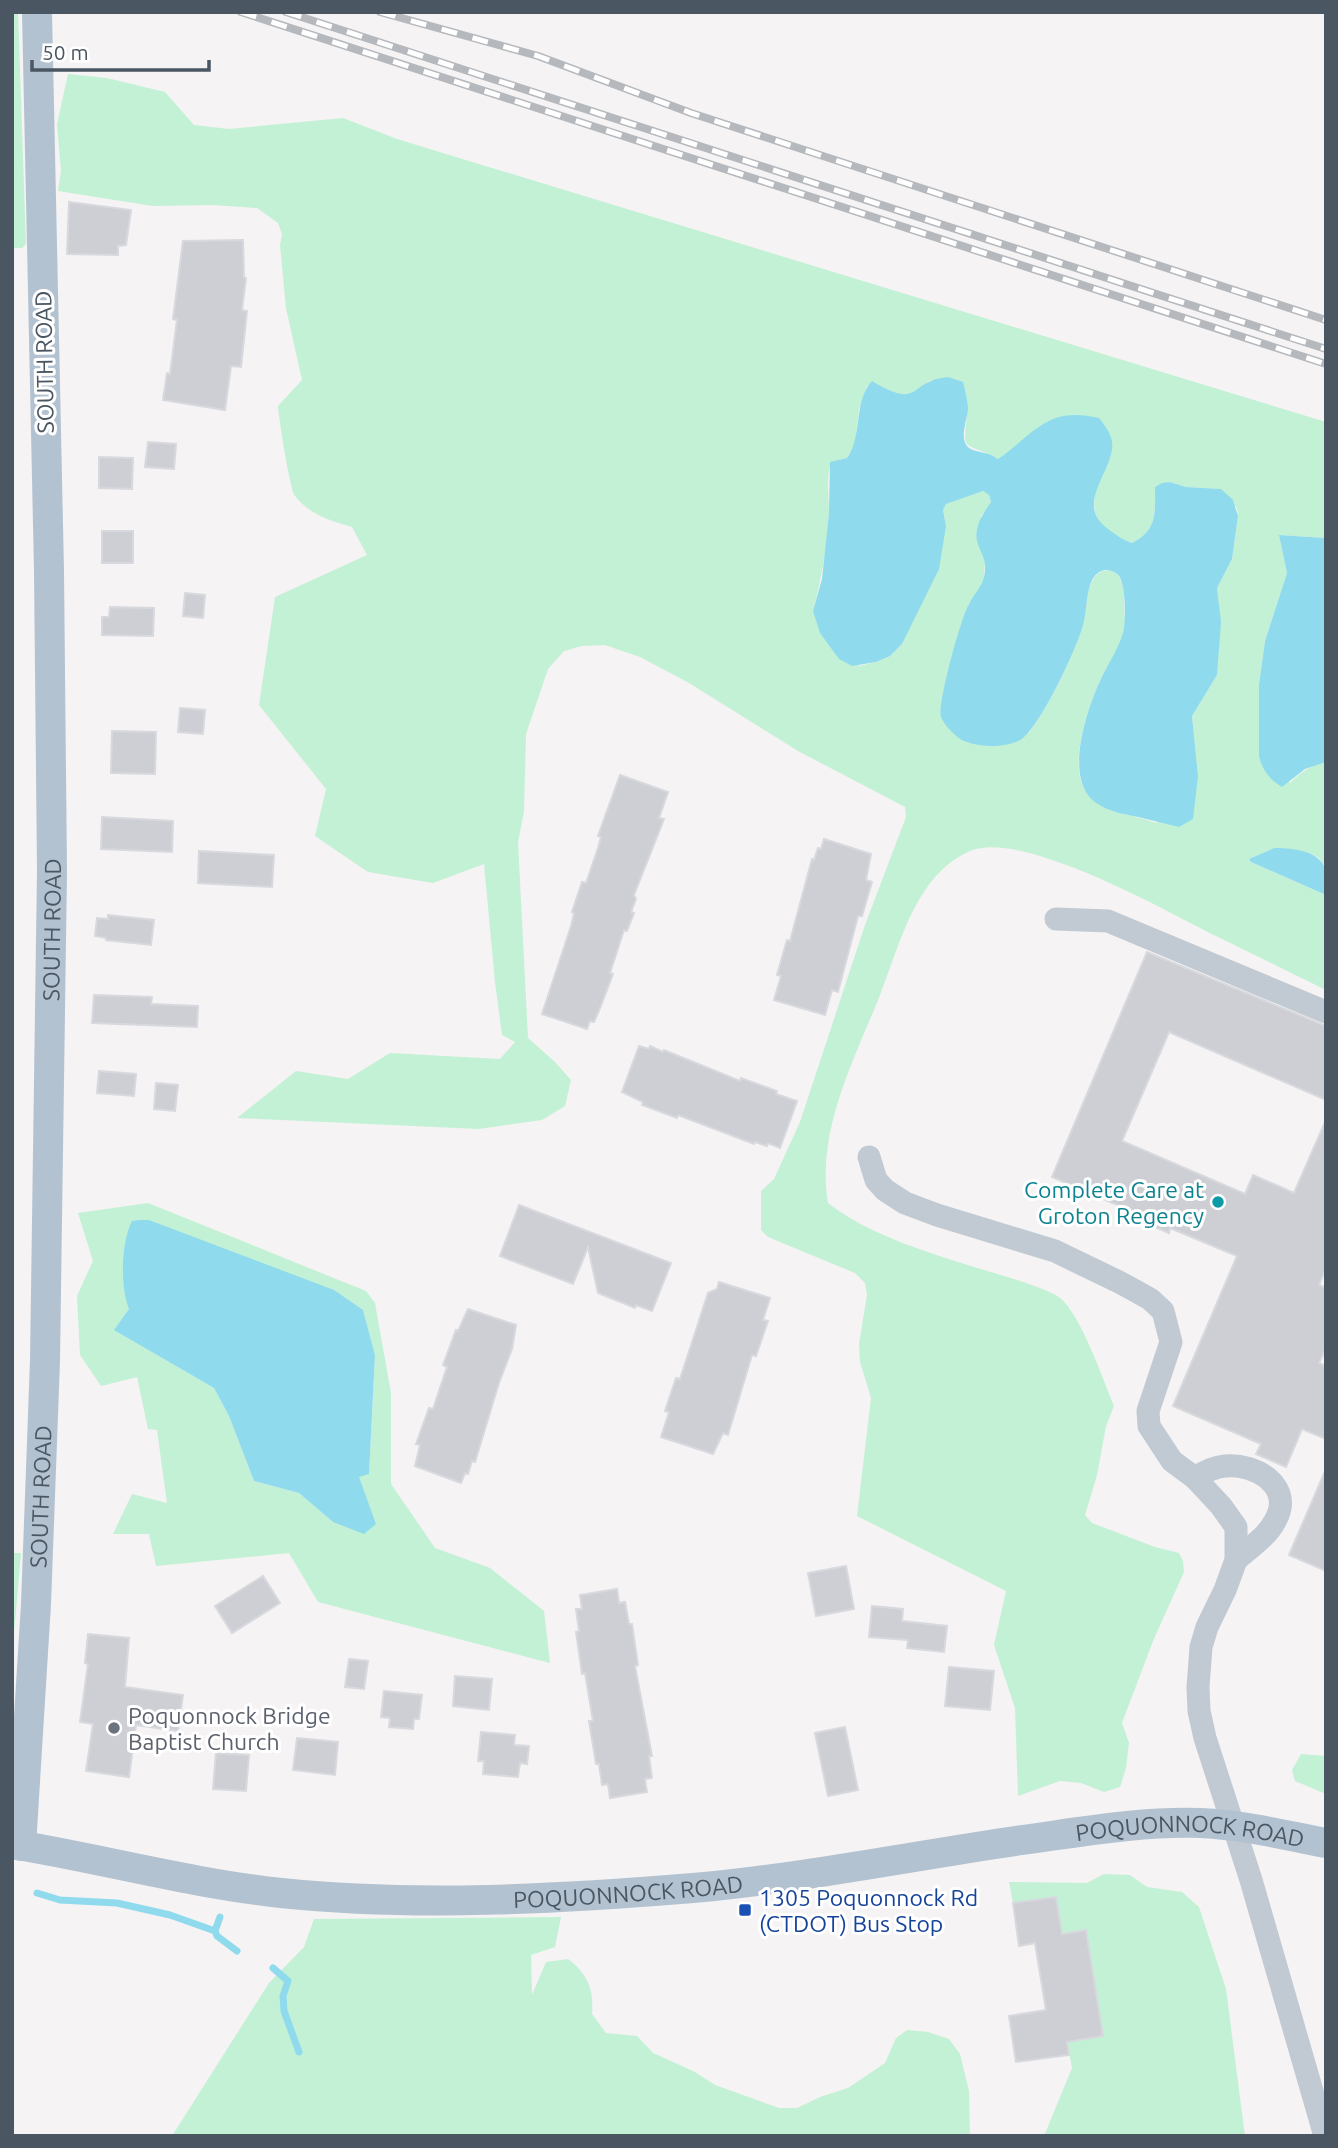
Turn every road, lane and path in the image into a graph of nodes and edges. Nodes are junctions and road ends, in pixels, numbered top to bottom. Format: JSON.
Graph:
{"nodes":[{"id":1,"x":37,"y":12,"type":"edge"},
{"id":2,"x":1056,"y":919,"type":"dead end"},
{"id":3,"x":1326,"y":1012,"type":"edge"},
{"id":4,"x":869,"y":1157,"type":"dead end"},
{"id":5,"x":1195,"y":1478,"type":"junction"},
{"id":6,"x":1236,"y":1560,"type":"junction"},
{"id":7,"x":1233,"y":1826,"type":"junction"},
{"id":8,"x":1326,"y":1843,"type":"edge"},
{"id":9,"x":16,"y":1845,"type":"edge"},
{"id":10,"x":1325,"y":2136,"type":"edge"}],
"edges":[{"from":1,"to":9,"type":"main road","name":"SOUTH ROAD"},
{"from":2,"to":3,"type":"street"},
{"from":4,"to":5,"type":"street"},
{"from":5,"to":6,"type":"street"},
{"from":5,"to":6,"type":"street"},
{"from":6,"to":7,"type":"street"},
{"from":7,"to":8,"type":"main road","name":"POQUONNOCK ROAD"},
{"from":7,"to":9,"type":"main road","name":"POQUONNOCK ROAD"},
{"from":7,"to":10,"type":"street"}]}
